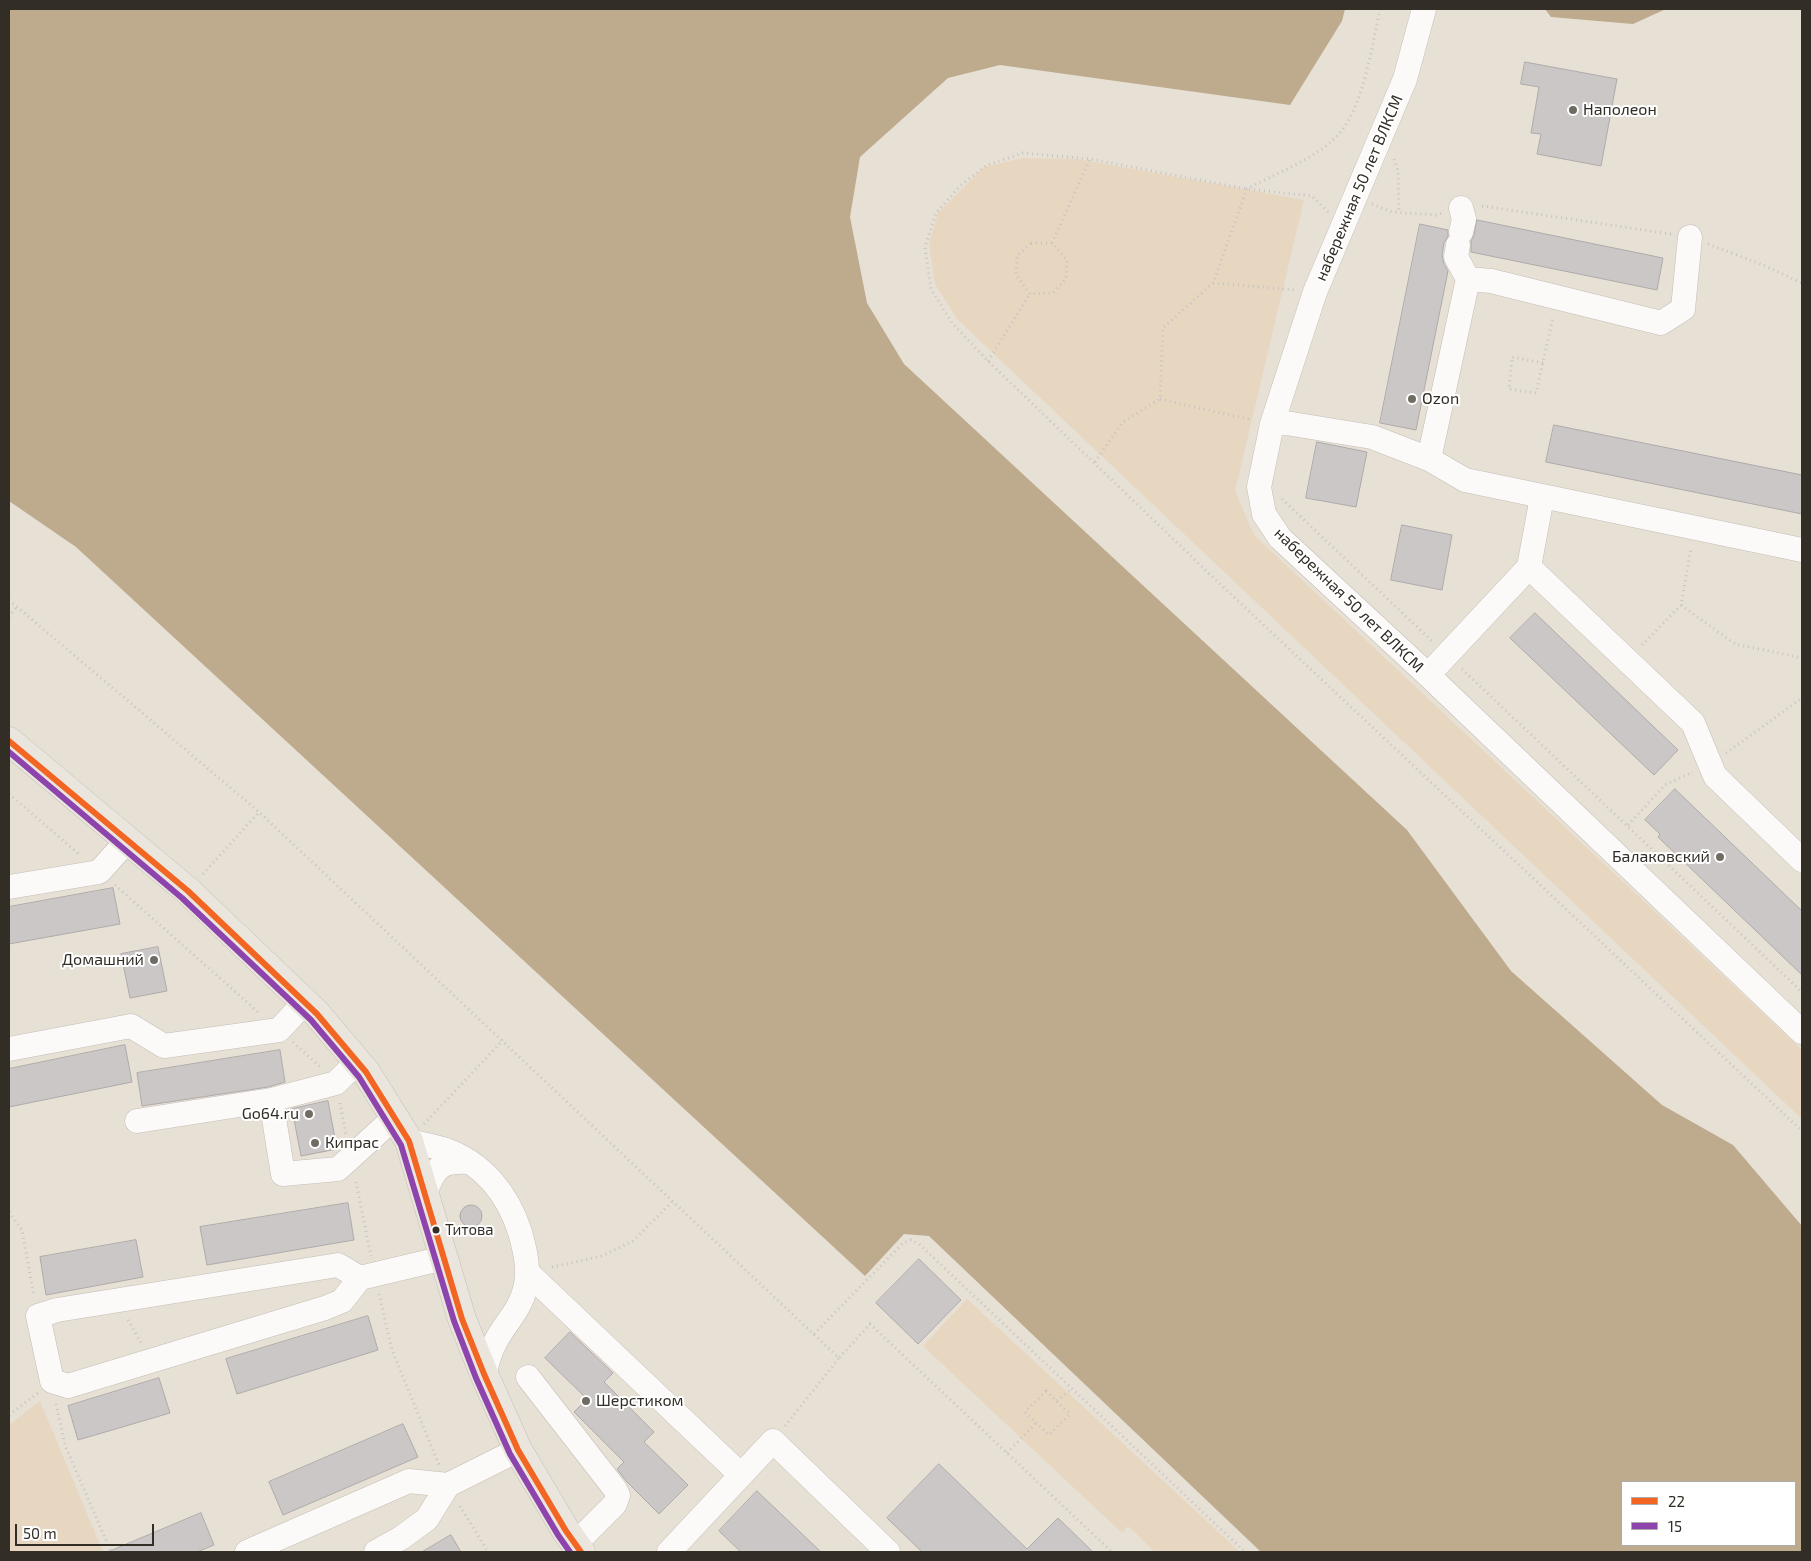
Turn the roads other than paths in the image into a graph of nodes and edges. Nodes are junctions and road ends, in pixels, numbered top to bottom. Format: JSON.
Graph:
{"nodes":[{"id":1,"x":1424,"y":9,"type":"edge"},
{"id":2,"x":1461,"y":208,"type":"road end"},
{"id":3,"x":1690,"y":237,"type":"road end"},
{"id":4,"x":1468,"y":279,"type":"junction"},
{"id":5,"x":1272,"y":424,"type":"junction"},
{"id":6,"x":1429,"y":459,"type":"junction"},
{"id":7,"x":1542,"y":497,"type":"junction"},
{"id":8,"x":1802,"y":550,"type":"edge"},
{"id":9,"x":1529,"y":566,"type":"junction"},
{"id":10,"x":1428,"y":675,"type":"junction"},
{"id":11,"x":9,"y":741,"type":"edge"},
{"id":12,"x":128,"y":840,"type":"junction"},
{"id":13,"x":1802,"y":860,"type":"edge"},
{"id":14,"x":9,"y":887,"type":"edge"},
{"id":15,"x":305,"y":1002,"type":"junction"},
{"id":16,"x":1802,"y":1032,"type":"edge"},
{"id":17,"x":9,"y":1049,"type":"edge"},
{"id":18,"x":358,"y":1062,"type":"junction"},
{"id":19,"x":271,"y":1100,"type":"junction"},
{"id":20,"x":395,"y":1117,"type":"junction"},
{"id":21,"x":137,"y":1120,"type":"dead end"},
{"id":22,"x":408,"y":1141,"type":"junction"},
{"id":23,"x":469,"y":1162,"type":"junction"},
{"id":24,"x":425,"y":1193,"type":"junction"},
{"id":25,"x":444,"y":1258,"type":"junction"},
{"id":26,"x":528,"y":1273,"type":"junction"},
{"id":27,"x":360,"y":1278,"type":"junction"},
{"id":28,"x":484,"y":1374,"type":"junction"},
{"id":29,"x":528,"y":1377,"type":"dead end"},
{"id":30,"x":518,"y":1450,"type":"junction"},
{"id":31,"x":741,"y":1475,"type":"junction"},
{"id":32,"x":448,"y":1485,"type":"junction"},
{"id":33,"x":578,"y":1548,"type":"edge"},
{"id":34,"x":247,"y":1552,"type":"edge"},
{"id":35,"x":376,"y":1552,"type":"edge"},
{"id":36,"x":670,"y":1552,"type":"edge"},
{"id":37,"x":888,"y":1552,"type":"edge"}],
"edges":[{"from":1,"to":5,"type":"street","name":"набережная 50 лет ВЛКСМ"},
{"from":2,"to":4,"type":"street"},
{"from":3,"to":4,"type":"street"},
{"from":4,"to":6,"type":"street"},
{"from":5,"to":6,"type":"street"},
{"from":5,"to":10,"type":"street","name":"набережная 50 лет ВЛКСМ"},
{"from":6,"to":7,"type":"street"},
{"from":7,"to":8,"type":"street"},
{"from":7,"to":9,"type":"street"},
{"from":9,"to":10,"type":"street"},
{"from":9,"to":13,"type":"street"},
{"from":10,"to":16,"type":"street","name":"набережная 50 лет ВЛКСМ"},
{"from":11,"to":12,"type":"main road"},
{"from":12,"to":14,"type":"street"},
{"from":12,"to":15,"type":"main road"},
{"from":15,"to":17,"type":"street"},
{"from":15,"to":18,"type":"main road"},
{"from":18,"to":19,"type":"street"},
{"from":18,"to":20,"type":"main road"},
{"from":19,"to":20,"type":"street"},
{"from":19,"to":21,"type":"street"},
{"from":20,"to":22,"type":"main road"},
{"from":22,"to":23,"type":"street"},
{"from":22,"to":24,"type":"main road"},
{"from":23,"to":24,"type":"street"},
{"from":23,"to":26,"type":"street"},
{"from":24,"to":25,"type":"main road"},
{"from":25,"to":27,"type":"street"},
{"from":25,"to":28,"type":"main road"},
{"from":26,"to":28,"type":"street"},
{"from":26,"to":31,"type":"street"},
{"from":27,"to":27,"type":"street"},
{"from":28,"to":30,"type":"main road"},
{"from":29,"to":33,"type":"street"},
{"from":30,"to":32,"type":"street"},
{"from":30,"to":33,"type":"main road"},
{"from":31,"to":36,"type":"street"},
{"from":31,"to":37,"type":"street"},
{"from":32,"to":34,"type":"street"},
{"from":32,"to":35,"type":"street"}]}
